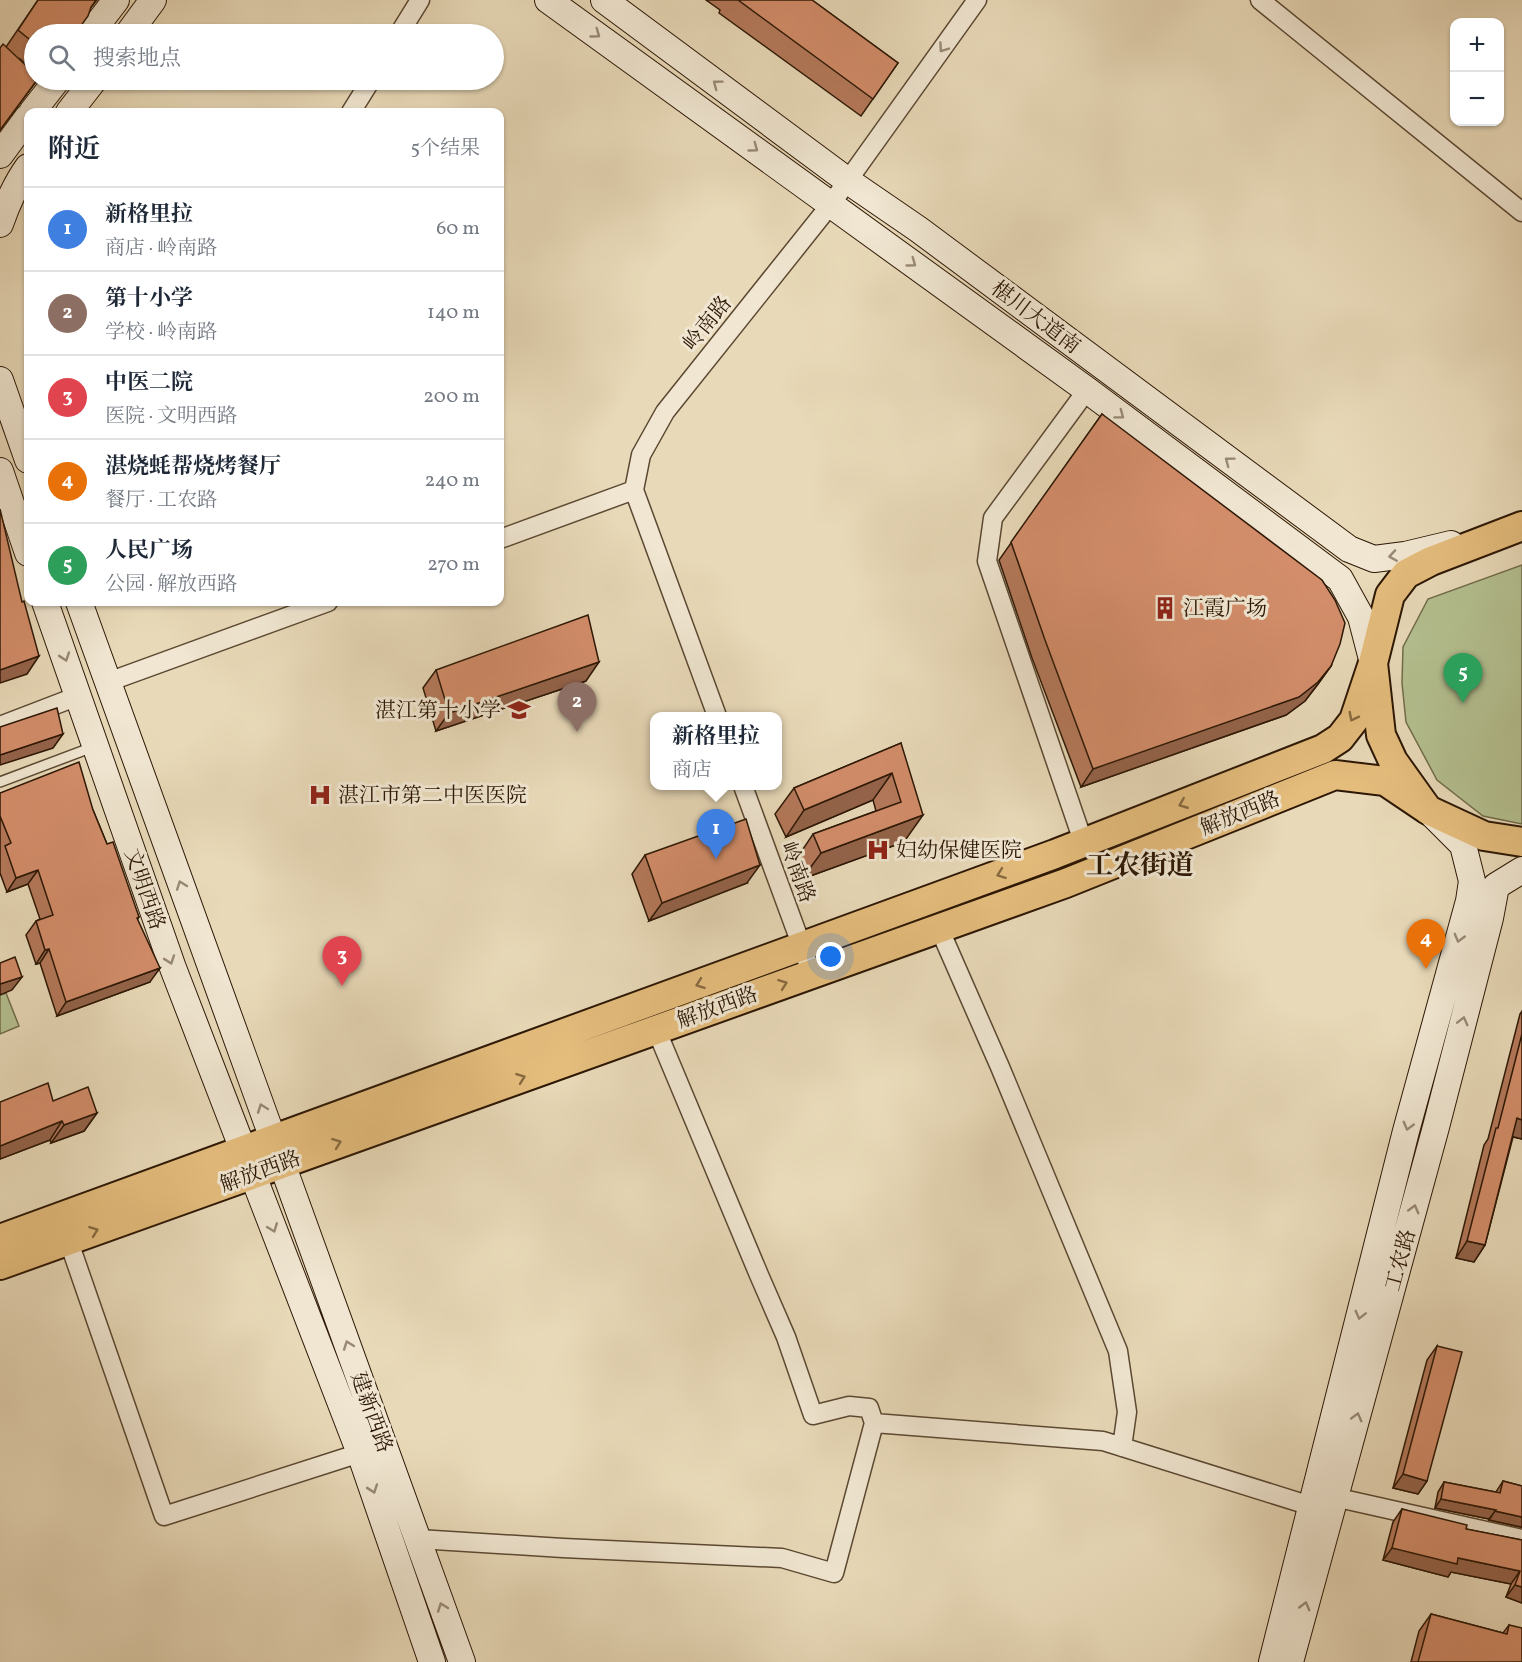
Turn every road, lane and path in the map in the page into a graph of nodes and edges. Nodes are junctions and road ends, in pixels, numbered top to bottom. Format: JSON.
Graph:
{"nodes":[{"id":1,"x":116,"y":0,"type":"edge"},
{"id":2,"x":153,"y":0,"type":"edge"},
{"id":3,"x":420,"y":0,"type":"edge"},
{"id":4,"x":548,"y":0,"type":"edge"},
{"id":5,"x":604,"y":0,"type":"edge"},
{"id":6,"x":977,"y":0,"type":"edge"},
{"id":7,"x":1260,"y":0,"type":"edge"},
{"id":8,"x":98,"y":24,"type":"edge"},
{"id":9,"x":135,"y":24,"type":"edge"},
{"id":10,"x":405,"y":24,"type":"edge"},
{"id":11,"x":49,"y":90,"type":"edge"},
{"id":12,"x":86,"y":90,"type":"edge"},
{"id":13,"x":365,"y":90,"type":"edge"},
{"id":14,"x":35,"y":108,"type":"edge"},
{"id":15,"x":72,"y":108,"type":"edge"},
{"id":16,"x":354,"y":108,"type":"edge"},
{"id":17,"x":24,"y":122,"type":"edge"},
{"id":18,"x":0,"y":155,"type":"edge"},
{"id":19,"x":24,"y":173,"type":"edge"},
{"id":20,"x":848,"y":181,"type":"junction"},
{"id":21,"x":831,"y":204,"type":"junction"},
{"id":22,"x":1522,"y":212,"type":"edge"},
{"id":23,"x":0,"y":225,"type":"edge"},
{"id":24,"x":0,"y":380,"type":"edge"},
{"id":25,"x":1087,"y":390,"type":"junction"},
{"id":26,"x":24,"y":449,"type":"edge"},
{"id":27,"x":0,"y":471,"type":"edge"},
{"id":28,"x":634,"y":490,"type":"junction"},
{"id":29,"x":1522,"y":525,"type":"edge"},
{"id":30,"x":1491,"y":534,"type":"joint"},
{"id":31,"x":504,"y":538,"type":"edge"},
{"id":32,"x":24,"y":541,"type":"edge"},
{"id":33,"x":46,"y":606,"type":"edge"},
{"id":34,"x":80,"y":606,"type":"edge"},
{"id":35,"x":317,"y":606,"type":"edge"},
{"id":36,"x":1373,"y":663,"type":"junction"},
{"id":37,"x":108,"y":682,"type":"junction"},
{"id":38,"x":78,"y":696,"type":"junction"},
{"id":39,"x":715,"y":712,"type":"edge"},
{"id":40,"x":0,"y":726,"type":"edge"},
{"id":41,"x":96,"y":746,"type":"junction"},
{"id":42,"x":0,"y":782,"type":"edge"},
{"id":43,"x":743,"y":790,"type":"edge"},
{"id":44,"x":1428,"y":810,"type":"junction"},
{"id":45,"x":1522,"y":842,"type":"edge"},
{"id":46,"x":1084,"y":843,"type":"junction"},
{"id":47,"x":1522,"y":870,"type":"edge"},
{"id":48,"x":939,"y":928,"type":"junction"},
{"id":49,"x":801,"y":947,"type":"junction"},
{"id":50,"x":812,"y":974,"type":"junction"},
{"id":51,"x":656,"y":1029,"type":"junction"},
{"id":52,"x":278,"y":1151,"type":"junction"},
{"id":53,"x":248,"y":1162,"type":"junction"},
{"id":54,"x":0,"y":1239,"type":"edge"},
{"id":55,"x":71,"y":1248,"type":"dead end"},
{"id":56,"x":0,"y":1265,"type":"edge"},
{"id":57,"x":874,"y":1423,"type":"junction"},
{"id":58,"x":1122,"y":1447,"type":"junction"},
{"id":59,"x":360,"y":1453,"type":"junction"},
{"id":60,"x":1320,"y":1498,"type":"junction"},
{"id":61,"x":418,"y":1539,"type":"junction"},
{"id":62,"x":1522,"y":1539,"type":"edge"},
{"id":63,"x":432,"y":1662,"type":"edge"},
{"id":64,"x":462,"y":1662,"type":"edge"},
{"id":65,"x":1272,"y":1662,"type":"edge"},
{"id":66,"x":1290,"y":1662,"type":"edge"}],
"edges":[{"from":1,"to":8,"type":"street"},
{"from":2,"to":9,"type":"street"},
{"from":3,"to":10,"type":"street"},
{"from":4,"to":21,"type":"street","name":"椹川大道南","one_way":true},
{"from":20,"to":5,"type":"street","name":"椹川大道南","one_way":true},
{"from":6,"to":20,"type":"street","name":"岭南路","one_way":true},
{"from":7,"to":22,"type":"street"},
{"from":11,"to":14,"type":"street"},
{"from":12,"to":15,"type":"street"},
{"from":13,"to":16,"type":"street"},
{"from":17,"to":18,"type":"street"},
{"from":19,"to":23,"type":"street"},
{"from":20,"to":21,"type":"street","name":"岭南路"},
{"from":30,"to":20,"type":"street","name":"椹川大道南","one_way":true},
{"from":21,"to":25,"type":"street","name":"椹川大道南","one_way":true},
{"from":21,"to":28,"type":"street","name":"岭南路"},
{"from":24,"to":26,"type":"street"},
{"from":25,"to":36,"type":"street","name":"椹川大道南","one_way":true},
{"from":25,"to":46,"type":"street"},
{"from":27,"to":32,"type":"street"},
{"from":28,"to":31,"type":"street"},
{"from":28,"to":39,"type":"street"},
{"from":29,"to":30,"type":"street"},
{"from":29,"to":36,"type":"main road","name":"解放西路"},
{"from":33,"to":38,"type":"street","name":"文明西路","one_way":true},
{"from":34,"to":37,"type":"street","name":"文明西路"},
{"from":35,"to":37,"type":"street"},
{"from":36,"to":44,"type":"main road"},
{"from":36,"to":46,"type":"main road","name":"解放西路","one_way":true},
{"from":52,"to":37,"type":"street","name":"文明西路","one_way":true},
{"from":38,"to":40,"type":"street"},
{"from":38,"to":41,"type":"street","name":"文明西路"},
{"from":41,"to":42,"type":"lane"},
{"from":41,"to":53,"type":"street","name":"文明西路","one_way":true},
{"from":43,"to":49,"type":"street","name":"岭南路"},
{"from":44,"to":45,"type":"main road","name":"解放西路"},
{"from":44,"to":48,"type":"main road","name":"解放西路"},
{"from":44,"to":60,"type":"street","name":"工农路","one_way":true},
{"from":46,"to":49,"type":"main road","name":"解放西路","one_way":true},
{"from":60,"to":47,"type":"street","name":"工农路","one_way":true},
{"from":48,"to":50,"type":"main road","name":"解放西路"},
{"from":48,"to":58,"type":"street"},
{"from":49,"to":50,"type":"street","name":"岭南路"},
{"from":49,"to":52,"type":"main road","name":"解放西路","one_way":true},
{"from":51,"to":50,"type":"main road","name":"解放西路","one_way":true},
{"from":52,"to":51,"type":"main road","name":"解放西路","one_way":true},
{"from":51,"to":57,"type":"street"},
{"from":52,"to":53,"type":"main road","name":"解放西路"},
{"from":61,"to":52,"type":"street","name":"建新西路","one_way":true},
{"from":53,"to":54,"type":"main road","name":"解放西路"},
{"from":56,"to":53,"type":"main road","name":"解放西路","one_way":true},
{"from":53,"to":59,"type":"street","name":"建新西路","one_way":true},
{"from":55,"to":59,"type":"street"},
{"from":57,"to":58,"type":"street"},
{"from":57,"to":61,"type":"street"},
{"from":58,"to":60,"type":"street"},
{"from":59,"to":63,"type":"street","name":"建新西路","one_way":true},
{"from":60,"to":62,"type":"street"},
{"from":60,"to":65,"type":"street","name":"工农路"},
{"from":66,"to":60,"type":"street","name":"工农路","one_way":true},
{"from":64,"to":61,"type":"street","name":"建新西路","one_way":true}]}
